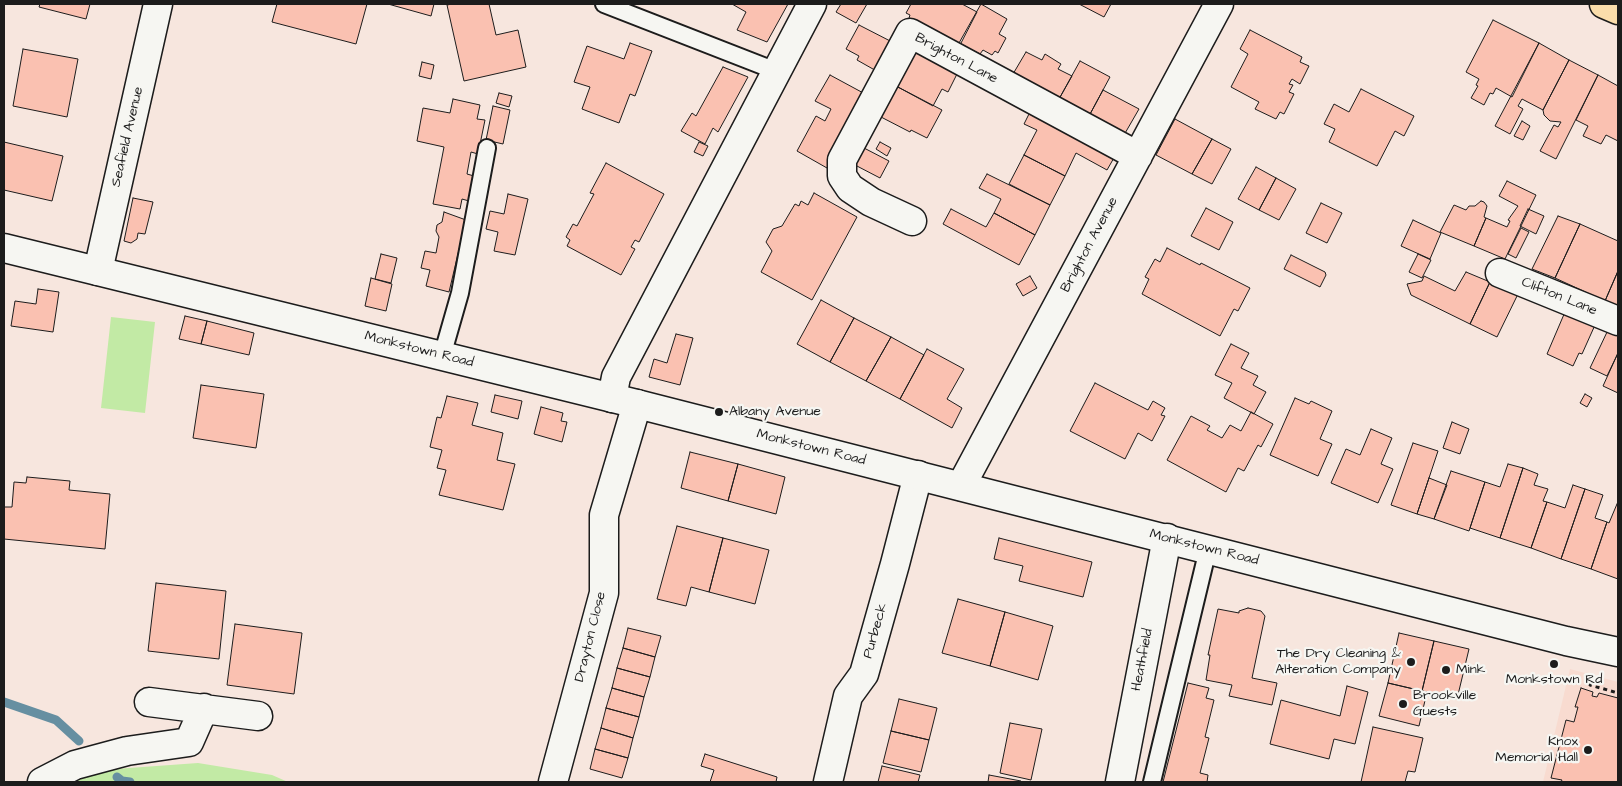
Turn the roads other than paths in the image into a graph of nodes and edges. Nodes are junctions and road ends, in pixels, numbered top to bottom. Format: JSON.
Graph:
{"nodes":[{"id":1,"x":158,"y":4,"type":"edge"},
{"id":2,"x":604,"y":4,"type":"edge"},
{"id":3,"x":812,"y":4,"type":"edge"},
{"id":4,"x":1219,"y":4,"type":"edge"},
{"id":5,"x":1604,"y":4,"type":"edge"},
{"id":6,"x":1618,"y":10,"type":"edge"},
{"id":7,"x":776,"y":71,"type":"junction"},
{"id":8,"x":487,"y":148,"type":"dead end"},
{"id":9,"x":1138,"y":156,"type":"junction"},
{"id":10,"x":912,"y":221,"type":"dead end"},
{"id":11,"x":4,"y":248,"type":"edge"},
{"id":12,"x":98,"y":271,"type":"junction"},
{"id":13,"x":1500,"y":273,"type":"dead end"},
{"id":14,"x":1618,"y":321,"type":"edge"},
{"id":15,"x":442,"y":356,"type":"junction"},
{"id":16,"x":624,"y":401,"type":"junction"},
{"id":17,"x":918,"y":476,"type":"junction"},
{"id":18,"x":961,"y":486,"type":"junction"},
{"id":19,"x":1167,"y":538,"type":"junction"},
{"id":20,"x":1208,"y":549,"type":"junction"},
{"id":21,"x":1618,"y":652,"type":"edge"},
{"id":22,"x":150,"y":702,"type":"dead end"},
{"id":23,"x":204,"y":708,"type":"junction"},
{"id":24,"x":258,"y":716,"type":"dead end"},
{"id":25,"x":42,"y":782,"type":"edge"},
{"id":26,"x":553,"y":782,"type":"edge"},
{"id":27,"x":828,"y":782,"type":"edge"},
{"id":28,"x":1120,"y":782,"type":"edge"},
{"id":29,"x":1152,"y":782,"type":"edge"}],
"edges":[{"from":1,"to":12,"type":"street","name":"Seafield Avenue"},
{"from":2,"to":7,"type":"lane"},
{"from":3,"to":7,"type":"street"},
{"from":4,"to":9,"type":"street","name":"Brighton Avenue"},
{"from":5,"to":6,"type":"highway"},
{"from":7,"to":16,"type":"street"},
{"from":8,"to":15,"type":"lane"},
{"from":9,"to":10,"type":"street","name":"Brighton Lane"},
{"from":9,"to":18,"type":"street","name":"Brighton Avenue"},
{"from":11,"to":12,"type":"street","name":"Monkstown Road"},
{"from":12,"to":15,"type":"street","name":"Monkstown Road"},
{"from":13,"to":14,"type":"street","name":"Clifton Lane"},
{"from":15,"to":16,"type":"street","name":"Monkstown Road"},
{"from":16,"to":17,"type":"street","name":"Monkstown Road"},
{"from":16,"to":26,"type":"street","name":"Drayton Close"},
{"from":17,"to":18,"type":"street","name":"Monkstown Road"},
{"from":17,"to":27,"type":"street","name":"Purbeck"},
{"from":18,"to":19,"type":"street","name":"Monkstown Road"},
{"from":19,"to":20,"type":"street","name":"Monkstown Road"},
{"from":19,"to":28,"type":"street","name":"Heathfield"},
{"from":20,"to":21,"type":"street","name":"Monkstown Road"},
{"from":20,"to":29,"type":"lane"},
{"from":22,"to":23,"type":"street"},
{"from":23,"to":24,"type":"street"},
{"from":23,"to":25,"type":"street"}]}
